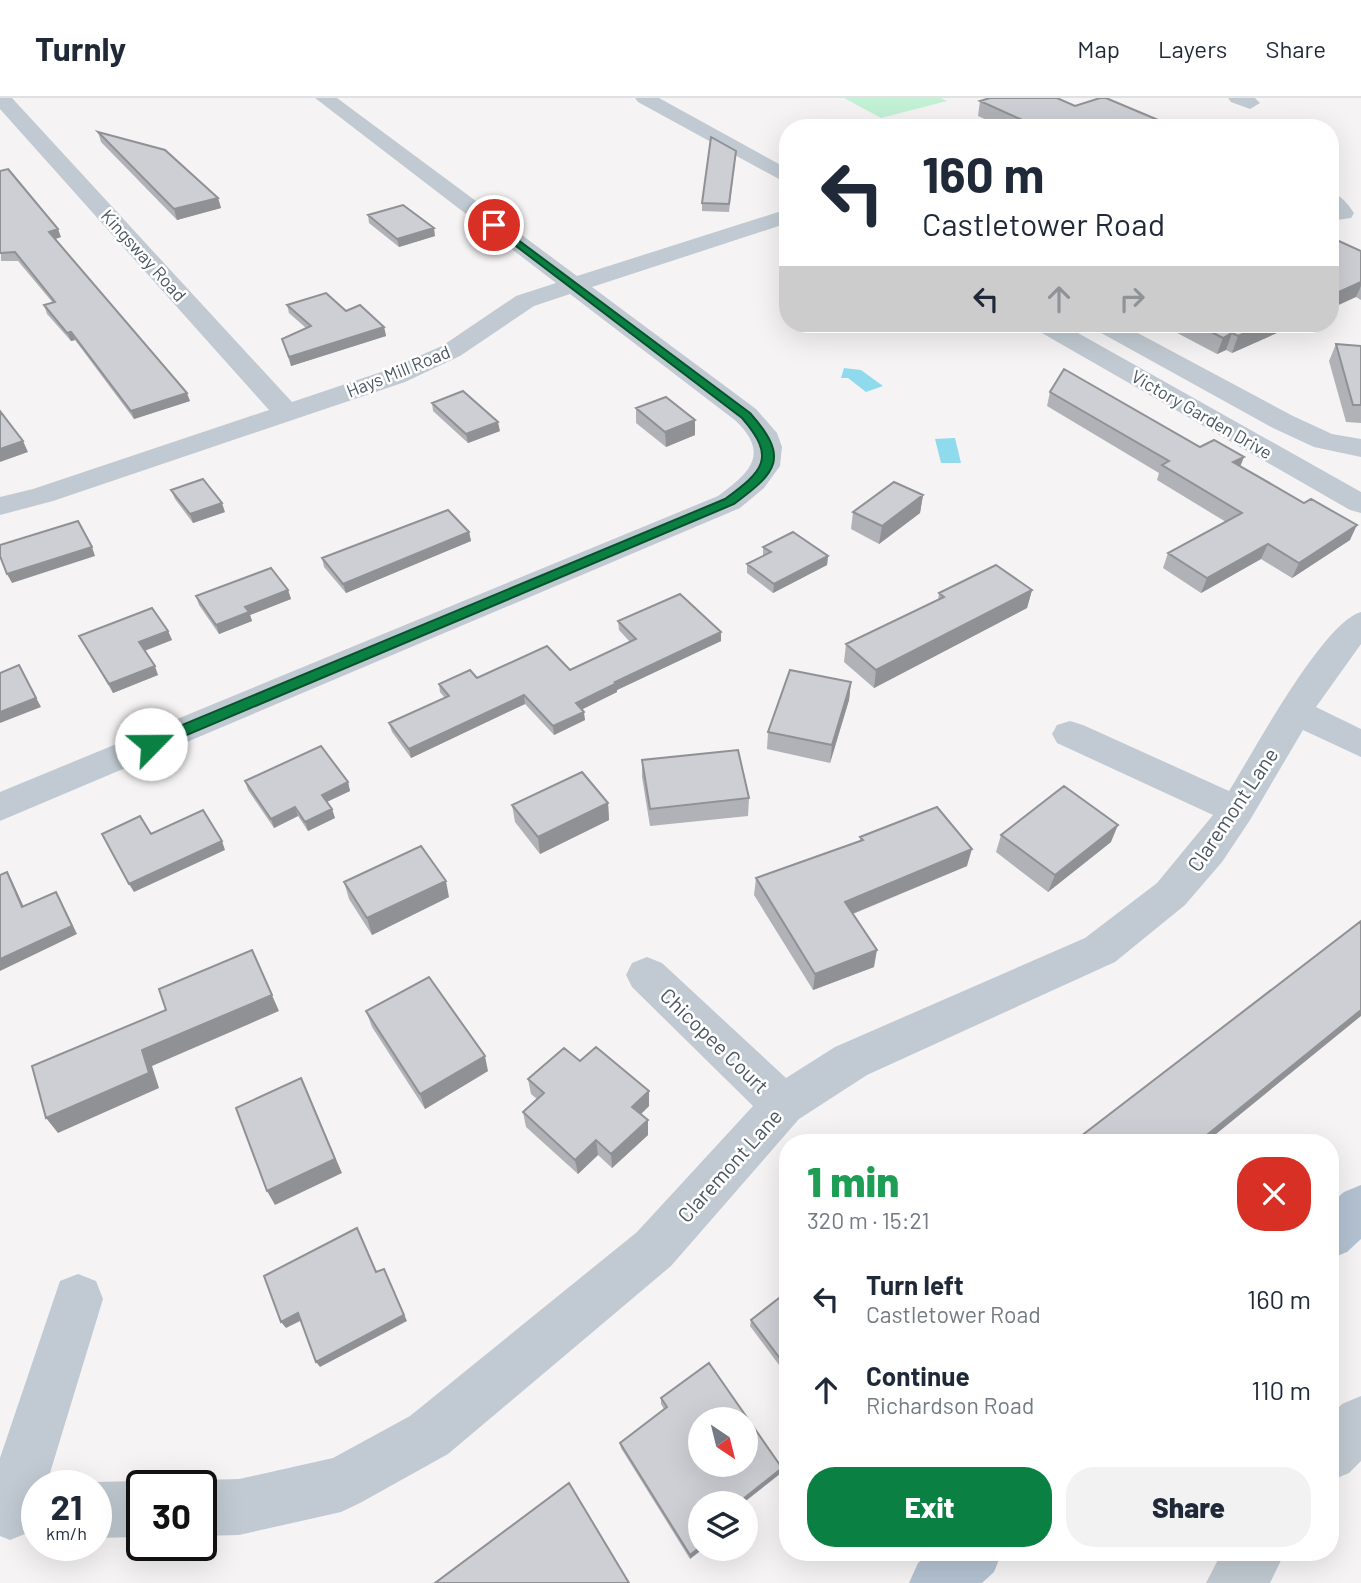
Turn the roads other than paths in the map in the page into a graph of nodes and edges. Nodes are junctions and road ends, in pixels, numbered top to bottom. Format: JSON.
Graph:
{"nodes":[{"id":1,"x":1,"y":98,"type":"edge"},
{"id":2,"x":325,"y":98,"type":"edge"},
{"id":3,"x":645,"y":98,"type":"edge"},
{"id":4,"x":779,"y":173,"type":"edge"},
{"id":5,"x":779,"y":219,"type":"edge"},
{"id":6,"x":574,"y":285,"type":"junction"},
{"id":7,"x":1060,"y":333,"type":"edge"},
{"id":8,"x":1120,"y":333,"type":"edge"},
{"id":9,"x":286,"y":413,"type":"junction"},
{"id":10,"x":1361,"y":448,"type":"edge"},
{"id":11,"x":1361,"y":505,"type":"edge"},
{"id":12,"x":0,"y":506,"type":"edge"},
{"id":13,"x":1361,"y":623,"type":"edge"},
{"id":14,"x":1296,"y":712,"type":"junction"},
{"id":15,"x":1070,"y":734,"type":"dead end"},
{"id":16,"x":1361,"y":744,"type":"edge"},
{"id":17,"x":0,"y":807,"type":"edge"},
{"id":18,"x":1237,"y":810,"type":"junction"},
{"id":19,"x":647,"y":975,"type":"dead end"},
{"id":20,"x":783,"y":1105,"type":"junction"},
{"id":21,"x":1361,"y":1208,"type":"edge"},
{"id":22,"x":1339,"y":1228,"type":"edge"},
{"id":23,"x":78,"y":1299,"type":"dead end"},
{"id":24,"x":1361,"y":1423,"type":"edge"},
{"id":25,"x":1339,"y":1445,"type":"edge"},
{"id":26,"x":217,"y":1508,"type":"edge"},
{"id":27,"x":16,"y":1512,"type":"edge"},
{"id":28,"x":964,"y":1561,"type":"edge"},
{"id":29,"x":1251,"y":1561,"type":"edge"},
{"id":30,"x":939,"y":1583,"type":"edge"},
{"id":31,"x":1235,"y":1583,"type":"edge"}],
"edges":[{"from":1,"to":9,"type":"street","name":"Kingsway Road"},
{"from":2,"to":6,"type":"street"},
{"from":3,"to":4,"type":"street"},
{"from":5,"to":6,"type":"street","name":"Hays Mill Road"},
{"from":6,"to":9,"type":"street","name":"Hays Mill Road"},
{"from":6,"to":17,"type":"street"},
{"from":7,"to":11,"type":"street","name":"Victory Garden Drive"},
{"from":8,"to":10,"type":"street"},
{"from":9,"to":12,"type":"street","name":"Hays Mill Road"},
{"from":13,"to":14,"type":"street","name":"Claremont Lane"},
{"from":14,"to":16,"type":"street"},
{"from":14,"to":18,"type":"street","name":"Claremont Lane"},
{"from":15,"to":18,"type":"street"},
{"from":18,"to":20,"type":"street","name":"Claremont Lane"},
{"from":19,"to":20,"type":"street","name":"Chicopee Court"},
{"from":20,"to":26,"type":"street","name":"Claremont Lane"},
{"from":21,"to":22,"type":"main road"},
{"from":23,"to":27,"type":"street"},
{"from":24,"to":25,"type":"street"},
{"from":28,"to":30,"type":"main road"},
{"from":29,"to":31,"type":"street"}]}
